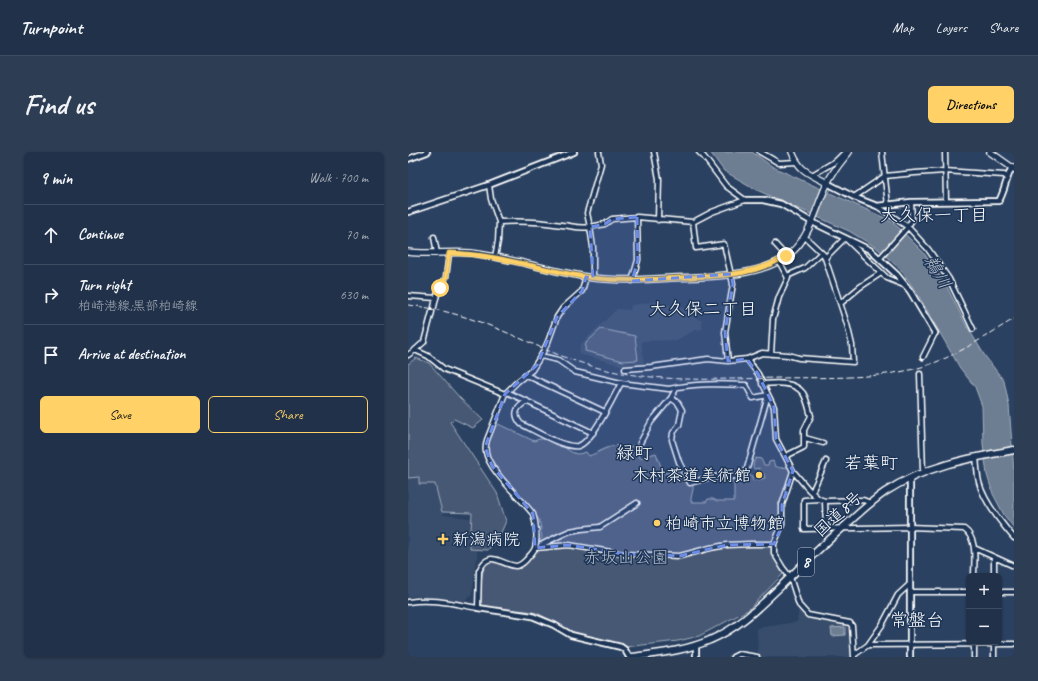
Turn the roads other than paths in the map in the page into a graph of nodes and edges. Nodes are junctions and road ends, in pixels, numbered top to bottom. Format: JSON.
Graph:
{"nodes":[{"id":1,"x":427,"y":152,"type":"edge"},
{"id":2,"x":560,"y":152,"type":"edge"},
{"id":3,"x":574,"y":152,"type":"edge"},
{"id":4,"x":599,"y":152,"type":"edge"},
{"id":5,"x":654,"y":152,"type":"edge"},
{"id":6,"x":699,"y":152,"type":"edge"},
{"id":7,"x":760,"y":152,"type":"edge"},
{"id":8,"x":792,"y":152,"type":"edge"},
{"id":9,"x":845,"y":152,"type":"edge"},
{"id":10,"x":849,"y":152,"type":"edge"},
{"id":11,"x":882,"y":152,"type":"edge"},
{"id":12,"x":945,"y":152,"type":"edge"},
{"id":13,"x":990,"y":152,"type":"edge"},
{"id":14,"x":561,"y":158,"type":"junction"},
{"id":15,"x":408,"y":159,"type":"edge"},
{"id":16,"x":796,"y":162,"type":"junction"},
{"id":17,"x":1013,"y":168,"type":"edge"},
{"id":18,"x":946,"y":171,"type":"junction"},
{"id":19,"x":812,"y":175,"type":"junction"},
{"id":20,"x":885,"y":176,"type":"junction"},
{"id":21,"x":1007,"y":177,"type":"junction"},
{"id":22,"x":489,"y":185,"type":"junction"},
{"id":23,"x":826,"y":185,"type":"junction"},
{"id":24,"x":854,"y":197,"type":"junction"},
{"id":25,"x":745,"y":200,"type":"junction"},
{"id":26,"x":946,"y":201,"type":"junction"},
{"id":27,"x":911,"y":202,"type":"junction"},
{"id":28,"x":888,"y":205,"type":"junction"},
{"id":29,"x":876,"y":206,"type":"junction"},
{"id":30,"x":408,"y":212,"type":"edge"},
{"id":31,"x":637,"y":217,"type":"junction"},
{"id":32,"x":658,"y":220,"type":"junction"},
{"id":33,"x":812,"y":220,"type":"junction"},
{"id":34,"x":499,"y":222,"type":"junction"},
{"id":35,"x":693,"y":222,"type":"junction"},
{"id":36,"x":590,"y":227,"type":"junction"},
{"id":37,"x":907,"y":228,"type":"junction"},
{"id":38,"x":434,"y":237,"type":"dead end"},
{"id":39,"x":805,"y":237,"type":"junction"},
{"id":40,"x":845,"y":238,"type":"junction"},
{"id":41,"x":775,"y":244,"type":"dead end"},
{"id":42,"x":408,"y":252,"type":"edge"},
{"id":43,"x":437,"y":253,"type":"junction"},
{"id":44,"x":449,"y":253,"type":"junction"},
{"id":45,"x":821,"y":253,"type":"junction"},
{"id":46,"x":786,"y":256,"type":"junction"},
{"id":47,"x":495,"y":257,"type":"junction"},
{"id":48,"x":881,"y":257,"type":"junction"},
{"id":49,"x":825,"y":258,"type":"junction"},
{"id":50,"x":779,"y":261,"type":"junction"},
{"id":51,"x":881,"y":273,"type":"junction"},
{"id":52,"x":731,"y":274,"type":"junction"},
{"id":53,"x":787,"y":276,"type":"junction"},
{"id":54,"x":590,"y":277,"type":"junction"},
{"id":55,"x":632,"y":280,"type":"junction"},
{"id":56,"x":906,"y":286,"type":"junction"},
{"id":57,"x":408,"y":296,"type":"edge"},
{"id":58,"x":436,"y":298,"type":"junction"},
{"id":59,"x":841,"y":303,"type":"junction"},
{"id":60,"x":434,"y":307,"type":"dead end"},
{"id":61,"x":432,"y":312,"type":"dead end"},
{"id":62,"x":973,"y":329,"type":"dead end"},
{"id":63,"x":935,"y":333,"type":"joint"},
{"id":64,"x":415,"y":350,"type":"junction"},
{"id":65,"x":771,"y":354,"type":"junction"},
{"id":66,"x":408,"y":355,"type":"edge"},
{"id":67,"x":542,"y":355,"type":"junction"},
{"id":68,"x":923,"y":358,"type":"dead end"},
{"id":69,"x":747,"y":359,"type":"junction"},
{"id":70,"x":728,"y":361,"type":"junction"},
{"id":71,"x":625,"y":369,"type":"dead end"},
{"id":72,"x":920,"y":374,"type":"dead end"},
{"id":73,"x":526,"y":375,"type":"junction"},
{"id":74,"x":621,"y":383,"type":"junction"},
{"id":75,"x":762,"y":384,"type":"junction"},
{"id":76,"x":677,"y":387,"type":"junction"},
{"id":77,"x":506,"y":393,"type":"junction"},
{"id":78,"x":768,"y":395,"type":"junction"},
{"id":79,"x":671,"y":398,"type":"junction"},
{"id":80,"x":527,"y":401,"type":"junction"},
{"id":81,"x":605,"y":412,"type":"junction"},
{"id":82,"x":593,"y":433,"type":"junction"},
{"id":83,"x":805,"y":438,"type":"junction"},
{"id":84,"x":640,"y":443,"type":"dead end"},
{"id":85,"x":823,"y":443,"type":"dead end"},
{"id":86,"x":1014,"y":450,"type":"edge"},
{"id":87,"x":786,"y":456,"type":"junction"},
{"id":88,"x":976,"y":457,"type":"junction"},
{"id":89,"x":826,"y":461,"type":"dead end"},
{"id":90,"x":793,"y":471,"type":"junction"},
{"id":91,"x":924,"y":472,"type":"junction"},
{"id":92,"x":910,"y":478,"type":"junction"},
{"id":93,"x":812,"y":492,"type":"junction"},
{"id":94,"x":820,"y":499,"type":"junction"},
{"id":95,"x":825,"y":501,"type":"junction"},
{"id":96,"x":871,"y":502,"type":"junction"},
{"id":97,"x":637,"y":503,"type":"dead end"},
{"id":98,"x":910,"y":528,"type":"junction"},
{"id":99,"x":826,"y":529,"type":"junction"},
{"id":100,"x":842,"y":529,"type":"junction"},
{"id":101,"x":1014,"y":538,"type":"edge"},
{"id":102,"x":774,"y":544,"type":"junction"},
{"id":103,"x":535,"y":548,"type":"junction"},
{"id":104,"x":974,"y":548,"type":"junction"},
{"id":105,"x":994,"y":557,"type":"junction"},
{"id":106,"x":1014,"y":566,"type":"edge"},
{"id":107,"x":974,"y":573,"type":"edge"},
{"id":108,"x":994,"y":573,"type":"edge"},
{"id":109,"x":790,"y":577,"type":"junction"},
{"id":110,"x":910,"y":584,"type":"junction"},
{"id":111,"x":910,"y":592,"type":"junction"},
{"id":112,"x":966,"y":592,"type":"edge"},
{"id":113,"x":1002,"y":592,"type":"edge"},
{"id":114,"x":1014,"y":592,"type":"edge"},
{"id":115,"x":408,"y":602,"type":"edge"},
{"id":116,"x":478,"y":608,"type":"junction"},
{"id":117,"x":966,"y":643,"type":"edge"},
{"id":118,"x":1002,"y":643,"type":"edge"},
{"id":119,"x":1014,"y":644,"type":"edge"},
{"id":120,"x":868,"y":645,"type":"junction"},
{"id":121,"x":910,"y":645,"type":"junction"},
{"id":122,"x":974,"y":645,"type":"edge"},
{"id":123,"x":994,"y":645,"type":"edge"},
{"id":124,"x":696,"y":646,"type":"junction"},
{"id":125,"x":854,"y":656,"type":"edge"},
{"id":126,"x":628,"y":657,"type":"edge"},
{"id":127,"x":637,"y":657,"type":"edge"},
{"id":128,"x":696,"y":657,"type":"edge"},
{"id":129,"x":733,"y":657,"type":"edge"},
{"id":130,"x":757,"y":657,"type":"edge"},
{"id":131,"x":910,"y":657,"type":"edge"},
{"id":132,"x":974,"y":657,"type":"edge"},
{"id":133,"x":994,"y":657,"type":"edge"}],
"edges":[{"from":1,"to":15,"type":"street"},
{"from":2,"to":14,"type":"street"},
{"from":3,"to":14,"type":"street"},
{"from":4,"to":36,"type":"street"},
{"from":5,"to":32,"type":"street"},
{"from":6,"to":25,"type":"street"},
{"from":7,"to":16,"type":"street"},
{"from":8,"to":16,"type":"main road"},
{"from":9,"to":19,"type":"street"},
{"from":10,"to":23,"type":"main road"},
{"from":11,"to":20,"type":"street"},
{"from":12,"to":18,"type":"street"},
{"from":13,"to":17,"type":"main road"},
{"from":14,"to":22,"type":"street"},
{"from":16,"to":19,"type":"main road"},
{"from":17,"to":21,"type":"street"},
{"from":18,"to":20,"type":"street"},
{"from":18,"to":21,"type":"street"},
{"from":18,"to":26,"type":"street"},
{"from":19,"to":23,"type":"main road"},
{"from":20,"to":24,"type":"street"},
{"from":20,"to":28,"type":"street"},
{"from":21,"to":26,"type":"street"},
{"from":22,"to":30,"type":"street"},
{"from":22,"to":34,"type":"street"},
{"from":23,"to":24,"type":"street"},
{"from":23,"to":33,"type":"main road"},
{"from":24,"to":29,"type":"street"},
{"from":25,"to":33,"type":"street"},
{"from":25,"to":35,"type":"street"},
{"from":26,"to":27,"type":"street"},
{"from":27,"to":28,"type":"street"},
{"from":27,"to":37,"type":"street"},
{"from":28,"to":29,"type":"street"},
{"from":29,"to":37,"type":"street"},
{"from":31,"to":32,"type":"street"},
{"from":31,"to":36,"type":"street"},
{"from":31,"to":55,"type":"street"},
{"from":32,"to":35,"type":"street"},
{"from":33,"to":39,"type":"main road"},
{"from":33,"to":40,"type":"street"},
{"from":34,"to":36,"type":"street"},
{"from":34,"to":47,"type":"street"},
{"from":35,"to":52,"type":"street"},
{"from":36,"to":54,"type":"street"},
{"from":37,"to":48,"type":"street"},
{"from":37,"to":62,"type":"street"},
{"from":38,"to":43,"type":"street"},
{"from":39,"to":45,"type":"street"},
{"from":39,"to":46,"type":"main road"},
{"from":40,"to":48,"type":"street"},
{"from":40,"to":49,"type":"street"},
{"from":40,"to":51,"type":"street"},
{"from":41,"to":46,"type":"street"},
{"from":42,"to":43,"type":"main road"},
{"from":43,"to":44,"type":"main road"},
{"from":44,"to":47,"type":"main road"},
{"from":44,"to":58,"type":"street"},
{"from":45,"to":49,"type":"street"},
{"from":45,"to":53,"type":"street"},
{"from":46,"to":50,"type":"main road"},
{"from":47,"to":54,"type":"main road"},
{"from":48,"to":56,"type":"street"},
{"from":49,"to":59,"type":"street"},
{"from":50,"to":52,"type":"main road"},
{"from":50,"to":53,"type":"street"},
{"from":51,"to":56,"type":"street"},
{"from":51,"to":59,"type":"street"},
{"from":52,"to":55,"type":"main road"},
{"from":52,"to":70,"type":"street"},
{"from":53,"to":65,"type":"street"},
{"from":54,"to":55,"type":"main road"},
{"from":54,"to":67,"type":"street","bridge":true},
{"from":56,"to":63,"type":"street"},
{"from":57,"to":58,"type":"street"},
{"from":58,"to":60,"type":"street"},
{"from":59,"to":65,"type":"street"},
{"from":61,"to":64,"type":"street"},
{"from":63,"to":68,"type":"street"},
{"from":64,"to":66,"type":"street"},
{"from":64,"to":77,"type":"street"},
{"from":65,"to":69,"type":"street"},
{"from":67,"to":73,"type":"street"},
{"from":67,"to":74,"type":"street"},
{"from":69,"to":70,"type":"street"},
{"from":69,"to":75,"type":"street"},
{"from":70,"to":71,"type":"street"},
{"from":72,"to":91,"type":"street"},
{"from":73,"to":77,"type":"street"},
{"from":73,"to":81,"type":"street"},
{"from":74,"to":76,"type":"street"},
{"from":74,"to":81,"type":"street"},
{"from":75,"to":78,"type":"street"},
{"from":75,"to":83,"type":"street"},
{"from":76,"to":78,"type":"street"},
{"from":76,"to":79,"type":"street"},
{"from":77,"to":80,"type":"street"},
{"from":77,"to":103,"type":"street"},
{"from":78,"to":79,"type":"street"},
{"from":78,"to":87,"type":"street"},
{"from":79,"to":84,"type":"street"},
{"from":80,"to":82,"type":"street"},
{"from":80,"to":82,"type":"street"},
{"from":81,"to":82,"type":"street"},
{"from":83,"to":85,"type":"street"},
{"from":83,"to":87,"type":"street"},
{"from":86,"to":88,"type":"highway","name":"国道8号","number":"8"},
{"from":87,"to":90,"type":"street"},
{"from":88,"to":91,"type":"highway","name":"国道8号","number":"8"},
{"from":88,"to":101,"type":"street"},
{"from":89,"to":93,"type":"street"},
{"from":90,"to":93,"type":"street"},
{"from":90,"to":102,"type":"street"},
{"from":91,"to":92,"type":"highway","name":"国道8号","number":"8"},
{"from":92,"to":96,"type":"highway","name":"国道8号","number":"8"},
{"from":92,"to":98,"type":"street"},
{"from":93,"to":94,"type":"street"},
{"from":94,"to":95,"type":"street"},
{"from":94,"to":99,"type":"street"},
{"from":95,"to":96,"type":"street"},
{"from":95,"to":99,"type":"street"},
{"from":96,"to":100,"type":"highway","name":"国道8号","number":"8"},
{"from":97,"to":103,"type":"street"},
{"from":98,"to":100,"type":"street"},
{"from":98,"to":104,"type":"street"},
{"from":98,"to":110,"type":"street"},
{"from":99,"to":100,"type":"street"},
{"from":100,"to":109,"type":"highway","name":"国道8号","number":"8"},
{"from":102,"to":103,"type":"street"},
{"from":102,"to":109,"type":"street"},
{"from":103,"to":116,"type":"street"},
{"from":104,"to":105,"type":"street"},
{"from":104,"to":107,"type":"street"},
{"from":105,"to":106,"type":"street"},
{"from":105,"to":108,"type":"street"},
{"from":109,"to":124,"type":"highway","name":"国道8号","number":"8"},
{"from":109,"to":125,"type":"street"},
{"from":110,"to":111,"type":"street"},
{"from":110,"to":120,"type":"street"},
{"from":111,"to":112,"type":"street"},
{"from":111,"to":121,"type":"street"},
{"from":113,"to":114,"type":"street"},
{"from":115,"to":116,"type":"street"},
{"from":116,"to":126,"type":"street"},
{"from":117,"to":121,"type":"street"},
{"from":118,"to":119,"type":"street"},
{"from":120,"to":121,"type":"street"},
{"from":120,"to":125,"type":"street"},
{"from":121,"to":131,"type":"street"},
{"from":122,"to":132,"type":"street"},
{"from":123,"to":133,"type":"street"},
{"from":124,"to":127,"type":"highway","name":"国道8号","number":"8"},
{"from":124,"to":128,"type":"street"},
{"from":129,"to":130,"type":"street"}]}
